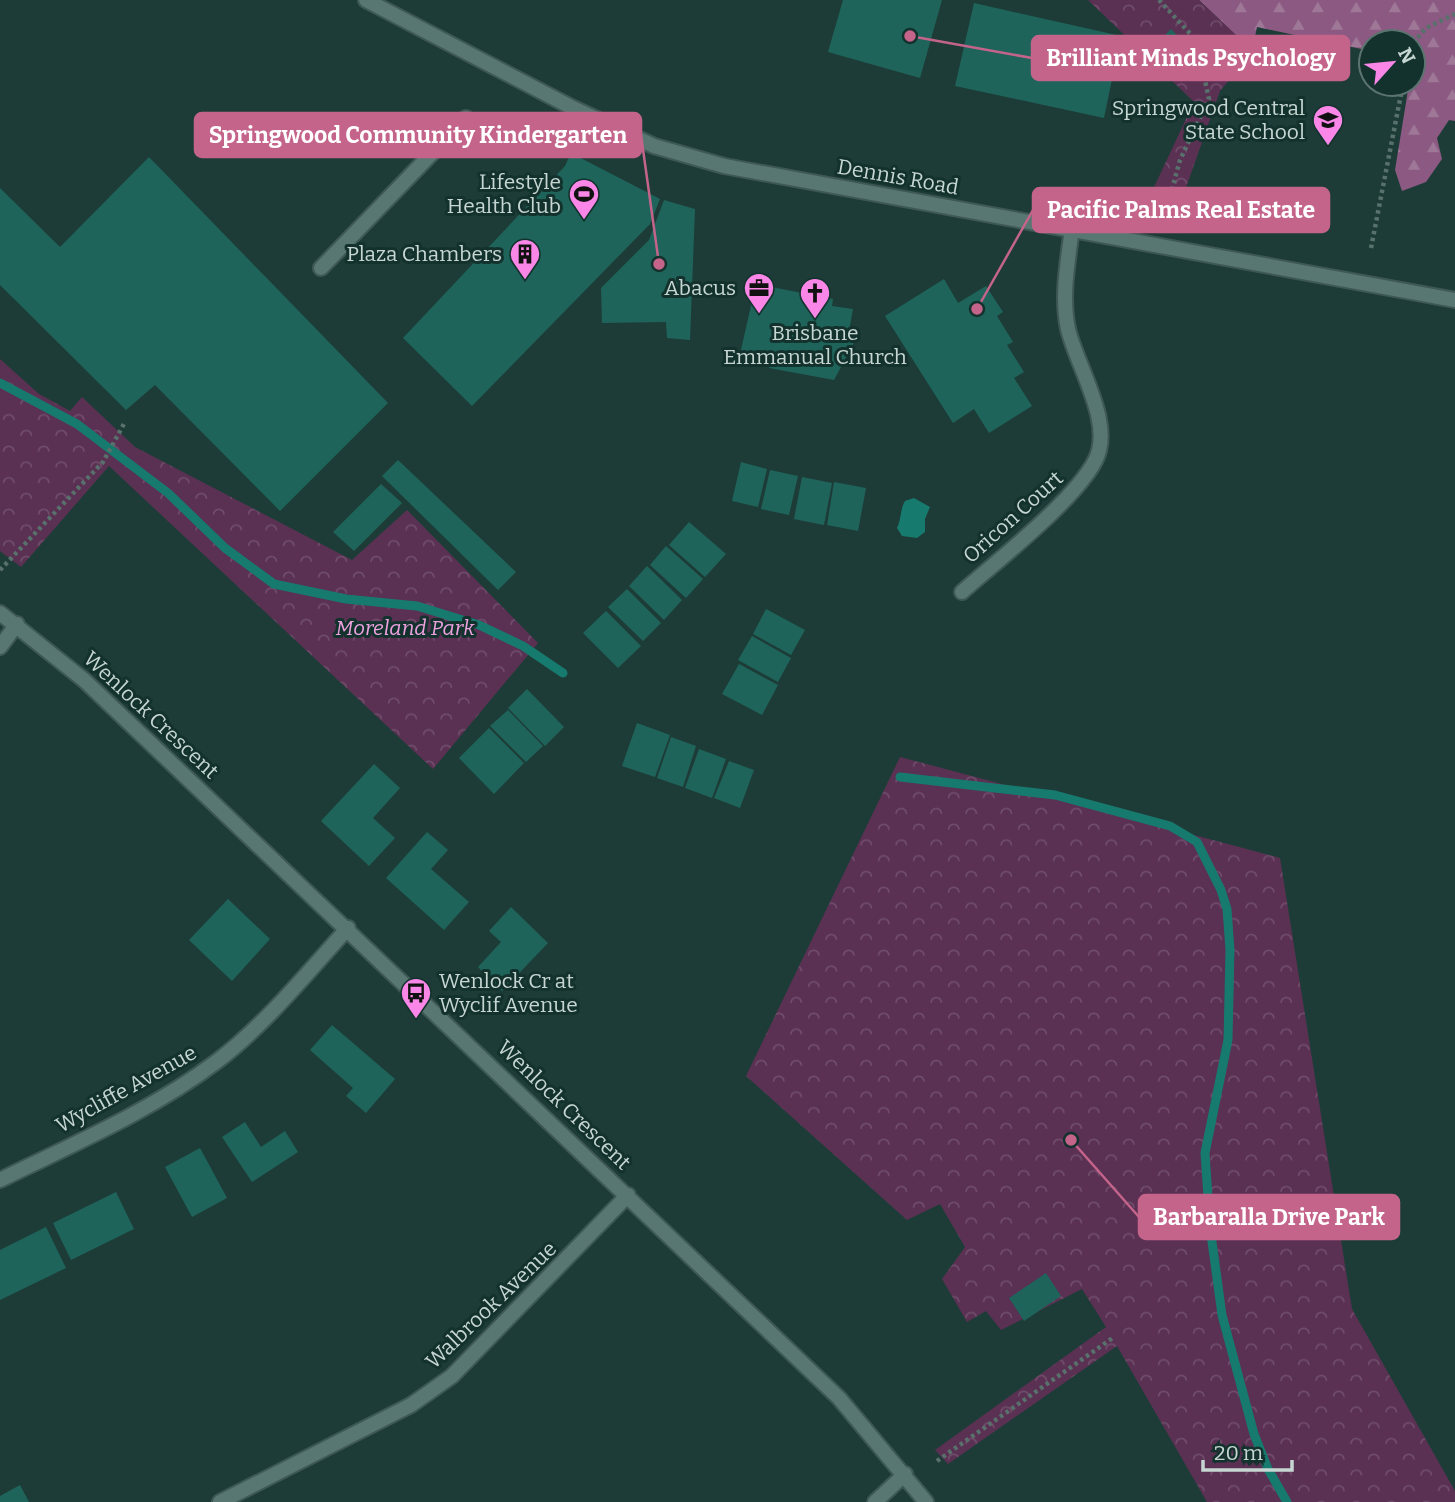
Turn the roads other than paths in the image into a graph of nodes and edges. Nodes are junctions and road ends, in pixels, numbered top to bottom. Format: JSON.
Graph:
{"nodes":[{"id":1,"x":366,"y":0,"type":"edge"},
{"id":2,"x":466,"y":118,"type":"dead end"},
{"id":3,"x":1072,"y":228,"type":"junction"},
{"id":4,"x":321,"y":268,"type":"dead end"},
{"id":5,"x":1455,"y":300,"type":"edge"},
{"id":6,"x":962,"y":592,"type":"dead end"},
{"id":7,"x":0,"y":613,"type":"edge"},
{"id":8,"x":17,"y":624,"type":"junction"},
{"id":9,"x":0,"y":648,"type":"edge"},
{"id":10,"x":348,"y":928,"type":"junction"},
{"id":11,"x":0,"y":1181,"type":"edge"},
{"id":12,"x":628,"y":1195,"type":"junction"},
{"id":13,"x":905,"y":1474,"type":"junction"},
{"id":14,"x":219,"y":1502,"type":"edge"},
{"id":15,"x":875,"y":1502,"type":"edge"},
{"id":16,"x":926,"y":1502,"type":"edge"}],
"edges":[{"from":1,"to":3,"type":"street","name":"Dennis Road"},
{"from":2,"to":4,"type":"street"},
{"from":3,"to":5,"type":"street","name":"Dennis Road"},
{"from":3,"to":6,"type":"street","name":"Oricon Court"},
{"from":7,"to":8,"type":"street","name":"Wenlock Crescent"},
{"from":8,"to":9,"type":"street"},
{"from":8,"to":10,"type":"street","name":"Wenlock Crescent"},
{"from":10,"to":11,"type":"street","name":"Wycliffe Avenue"},
{"from":10,"to":12,"type":"street","name":"Wenlock Crescent"},
{"from":12,"to":13,"type":"street","name":"Wenlock Crescent"},
{"from":12,"to":14,"type":"street","name":"Walbrook Avenue"},
{"from":13,"to":15,"type":"street"},
{"from":13,"to":16,"type":"street","name":"Wenlock Crescent"}]}
